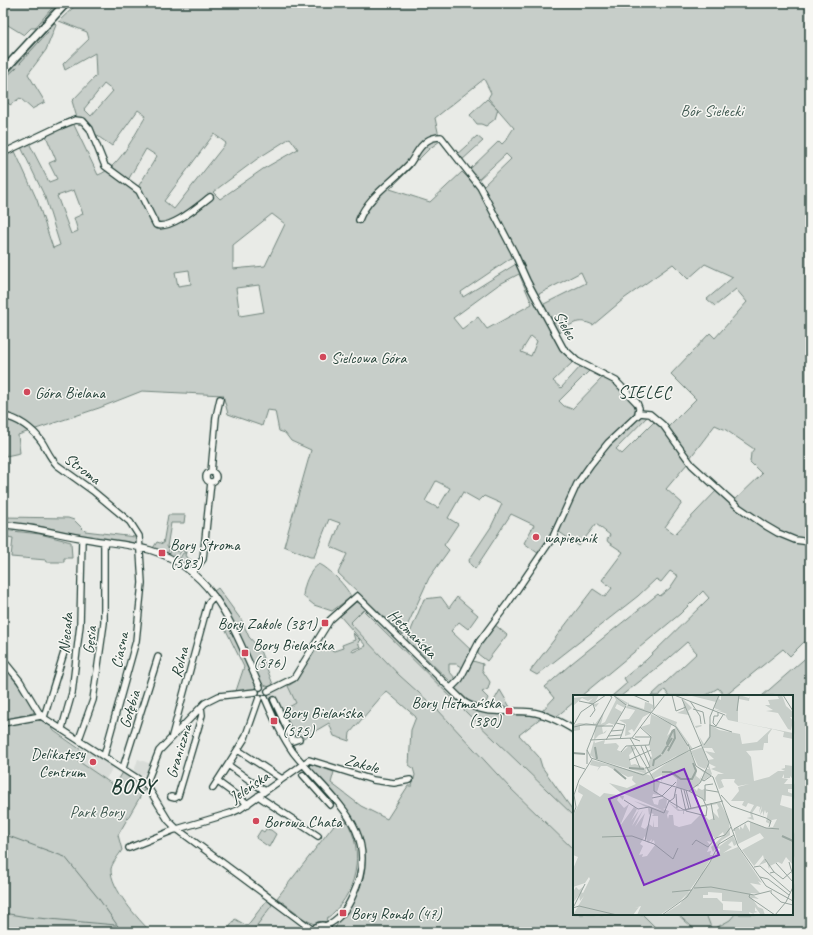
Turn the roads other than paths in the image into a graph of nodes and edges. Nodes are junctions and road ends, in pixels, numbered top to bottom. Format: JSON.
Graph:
{"nodes":[{"id":1,"x":66,"y":3,"type":"edge"},
{"id":2,"x":3,"y":71,"type":"edge"},
{"id":3,"x":3,"y":153,"type":"edge"},
{"id":4,"x":210,"y":197,"type":"dead end"},
{"id":5,"x":359,"y":220,"type":"dead end"},
{"id":6,"x":220,"y":399,"type":"dead end"},
{"id":7,"x":638,"y":414,"type":"junction"},
{"id":8,"x":3,"y":416,"type":"edge"},
{"id":9,"x":3,"y":525,"type":"edge"},
{"id":10,"x":79,"y":538,"type":"junction"},
{"id":11,"x":104,"y":542,"type":"junction"},
{"id":12,"x":810,"y":542,"type":"edge"},
{"id":13,"x":141,"y":548,"type":"junction"},
{"id":14,"x":192,"y":573,"type":"junction"},
{"id":15,"x":214,"y":596,"type":"junction"},
{"id":16,"x":66,"y":646,"type":"dead end"},
{"id":17,"x":158,"y":657,"type":"dead end"},
{"id":18,"x":3,"y":660,"type":"edge"},
{"id":19,"x":451,"y":688,"type":"junction"},
{"id":20,"x":268,"y":691,"type":"junction"},
{"id":21,"x":260,"y":694,"type":"junction"},
{"id":22,"x":274,"y":700,"type":"dead end"},
{"id":23,"x":201,"y":707,"type":"junction"},
{"id":24,"x":278,"y":707,"type":"junction"},
{"id":25,"x":270,"y":711,"type":"junction"},
{"id":26,"x":43,"y":716,"type":"junction"},
{"id":27,"x":3,"y":723,"type":"edge"},
{"id":28,"x":62,"y":728,"type":"junction"},
{"id":29,"x":573,"y":729,"type":"edge"},
{"id":30,"x":172,"y":736,"type":"junction"},
{"id":31,"x":79,"y":739,"type":"junction"},
{"id":32,"x":299,"y":739,"type":"dead end"},
{"id":33,"x":238,"y":750,"type":"junction"},
{"id":34,"x":104,"y":756,"type":"junction"},
{"id":35,"x":306,"y":762,"type":"junction"},
{"id":36,"x":228,"y":765,"type":"junction"},
{"id":37,"x":123,"y":768,"type":"junction"},
{"id":38,"x":303,"y":775,"type":"dead end"},
{"id":39,"x":282,"y":779,"type":"junction"},
{"id":40,"x":410,"y":780,"type":"dead end"},
{"id":41,"x":218,"y":782,"type":"junction"},
{"id":42,"x":146,"y":784,"type":"junction"},
{"id":43,"x":213,"y":788,"type":"dead end"},
{"id":44,"x":265,"y":791,"type":"junction"},
{"id":45,"x":258,"y":796,"type":"junction"},
{"id":46,"x":171,"y":797,"type":"dead end"},
{"id":47,"x":248,"y":804,"type":"junction"},
{"id":48,"x":330,"y":805,"type":"dead end"},
{"id":49,"x":177,"y":829,"type":"junction"},
{"id":50,"x":318,"y":836,"type":"dead end"},
{"id":51,"x":129,"y":848,"type":"dead end"},
{"id":52,"x":313,"y":929,"type":"edge"},
{"id":53,"x":327,"y":929,"type":"edge"}],
"edges":[{"from":1,"to":2,"type":"main road"},
{"from":3,"to":4,"type":"street"},
{"from":5,"to":7,"type":"street","name":"Sielec"},
{"from":6,"to":14,"type":"street"},
{"from":7,"to":12,"type":"street"},
{"from":7,"to":19,"type":"street"},
{"from":8,"to":13,"type":"street","name":"Stroma"},
{"from":9,"to":10,"type":"street"},
{"from":10,"to":11,"type":"street"},
{"from":10,"to":28,"type":"street","name":"Niecała"},
{"from":11,"to":13,"type":"street"},
{"from":11,"to":31,"type":"street","name":"Gęsia"},
{"from":13,"to":14,"type":"street"},
{"from":13,"to":34,"type":"street","name":"Ciasna"},
{"from":14,"to":15,"type":"street"},
{"from":15,"to":21,"type":"street"},
{"from":15,"to":30,"type":"street","name":"Rolna"},
{"from":16,"to":26,"type":"street"},
{"from":17,"to":37,"type":"street","name":"Gołębia"},
{"from":18,"to":26,"type":"street"},
{"from":19,"to":20,"type":"street","name":"Hetmańska"},
{"from":19,"to":29,"type":"street","name":"Hetmańska"},
{"from":20,"to":21,"type":"street"},
{"from":20,"to":21,"type":"street"},
{"from":21,"to":23,"type":"street"},
{"from":21,"to":25,"type":"street"},
{"from":21,"to":33,"type":"street"},
{"from":22,"to":24,"type":"street"},
{"from":23,"to":30,"type":"street"},
{"from":23,"to":46,"type":"street","name":"Graniczna"},
{"from":24,"to":25,"type":"street"},
{"from":24,"to":32,"type":"street"},
{"from":25,"to":35,"type":"street"},
{"from":26,"to":27,"type":"street"},
{"from":26,"to":28,"type":"street"},
{"from":28,"to":31,"type":"street"},
{"from":30,"to":42,"type":"street"},
{"from":31,"to":34,"type":"street"},
{"from":33,"to":36,"type":"street"},
{"from":33,"to":39,"type":"street"},
{"from":34,"to":37,"type":"street"},
{"from":35,"to":39,"type":"street","name":"Jeleńska"},
{"from":35,"to":40,"type":"street","name":"Zakole"},
{"from":35,"to":53,"type":"street"},
{"from":36,"to":41,"type":"street"},
{"from":36,"to":44,"type":"street"},
{"from":37,"to":42,"type":"street"},
{"from":38,"to":48,"type":"street"},
{"from":39,"to":44,"type":"street","name":"Jeleńska"},
{"from":41,"to":43,"type":"street"},
{"from":41,"to":47,"type":"street"},
{"from":42,"to":49,"type":"street"},
{"from":44,"to":45,"type":"street","name":"Jeleńska"},
{"from":45,"to":47,"type":"street","name":"Jeleńska"},
{"from":45,"to":50,"type":"street"},
{"from":47,"to":49,"type":"street","name":"Jeleńska"},
{"from":49,"to":51,"type":"street","name":"Jeleńska"},
{"from":49,"to":52,"type":"street"},
{"from":52,"to":53,"type":"street"}]}
